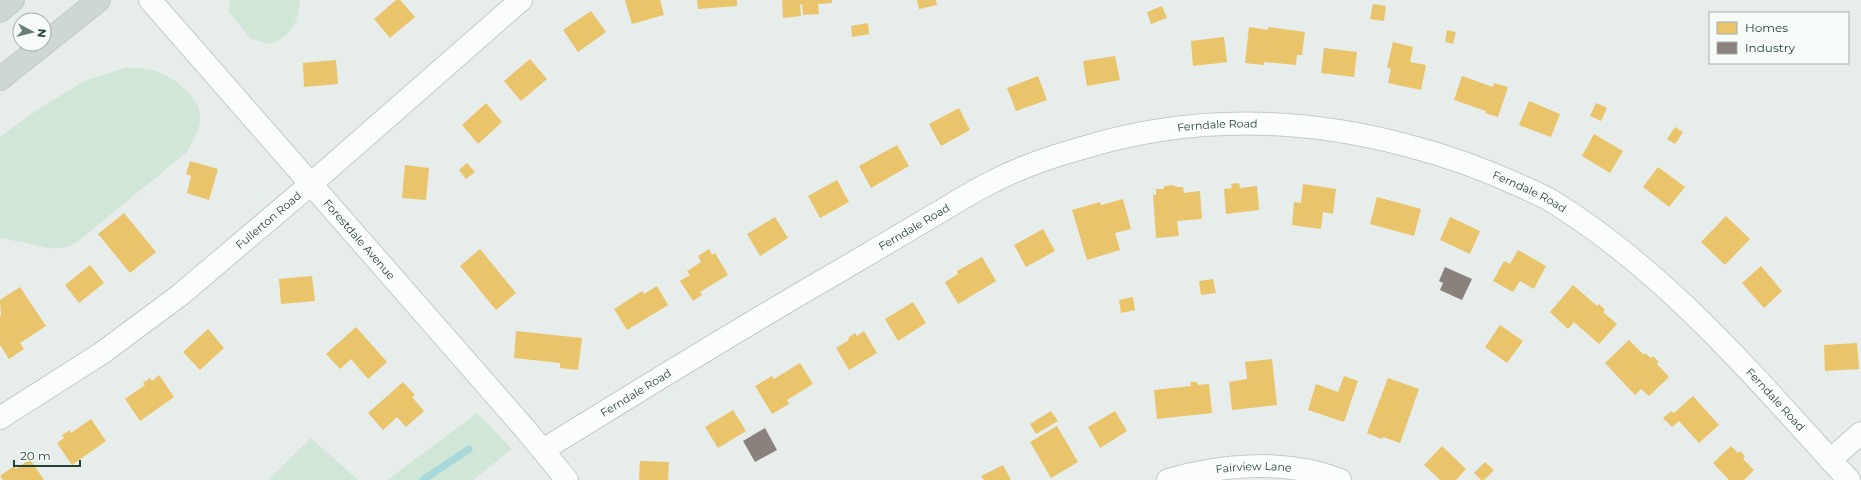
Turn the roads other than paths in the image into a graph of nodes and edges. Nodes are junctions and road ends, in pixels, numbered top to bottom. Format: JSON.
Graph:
{"nodes":[{"id":1,"x":13,"y":0,"type":"edge"},
{"id":2,"x":99,"y":0,"type":"edge"},
{"id":3,"x":150,"y":0,"type":"edge"},
{"id":4,"x":521,"y":0,"type":"edge"},
{"id":5,"x":0,"y":11,"type":"edge"},
{"id":6,"x":0,"y":79,"type":"edge"},
{"id":7,"x":311,"y":184,"type":"junction"},
{"id":8,"x":0,"y":418,"type":"edge"},
{"id":9,"x":1861,"y":433,"type":"edge"},
{"id":10,"x":543,"y":450,"type":"junction"},
{"id":11,"x":1830,"y":460,"type":"junction"},
{"id":12,"x":567,"y":480,"type":"edge"},
{"id":13,"x":1168,"y":480,"type":"edge"},
{"id":14,"x":1340,"y":480,"type":"edge"},
{"id":15,"x":1848,"y":480,"type":"edge"}],
"edges":[{"from":1,"to":5,"type":"main road"},
{"from":2,"to":6,"type":"main road"},
{"from":3,"to":7,"type":"street","name":"Forestdale Avenue"},
{"from":4,"to":7,"type":"street","name":"Fullerton Road"},
{"from":7,"to":8,"type":"street","name":"Fullerton Road"},
{"from":7,"to":10,"type":"street","name":"Forestdale Avenue"},
{"from":9,"to":11,"type":"street"},
{"from":10,"to":11,"type":"street","name":"Ferndale Road"},
{"from":10,"to":12,"type":"street","name":"Forestdale Avenue"},
{"from":11,"to":15,"type":"street","name":"Ferndale Road"},
{"from":13,"to":14,"type":"street","name":"Fairview Lane"}]}
